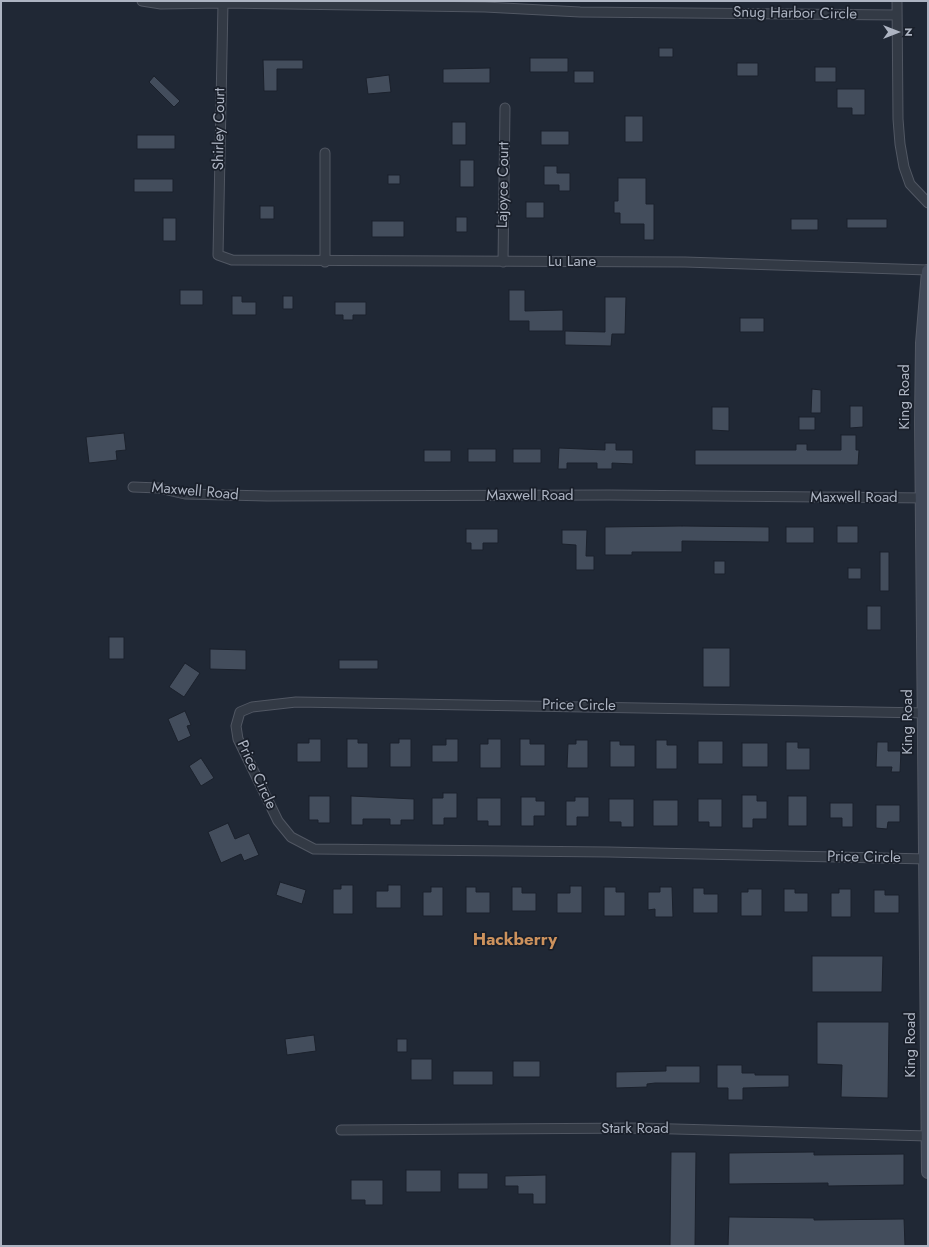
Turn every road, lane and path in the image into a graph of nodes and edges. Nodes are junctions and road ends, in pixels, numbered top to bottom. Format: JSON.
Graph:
{"nodes":[{"id":1,"x":142,"y":1,"type":"edge"},
{"id":2,"x":897,"y":1,"type":"edge"},
{"id":3,"x":223,"y":3,"type":"junction"},
{"id":4,"x":897,"y":15,"type":"junction"},
{"id":5,"x":505,"y":108,"type":"dead end"},
{"id":6,"x":325,"y":153,"type":"dead end"},
{"id":7,"x":928,"y":203,"type":"edge"},
{"id":8,"x":218,"y":256,"type":"joint"},
{"id":9,"x":325,"y":262,"type":"junction"},
{"id":10,"x":503,"y":262,"type":"junction"},
{"id":11,"x":928,"y":270,"type":"edge"},
{"id":12,"x":133,"y":487,"type":"dead end"},
{"id":13,"x":925,"y":498,"type":"edge"},
{"id":14,"x":926,"y":713,"type":"edge"},
{"id":15,"x":927,"y":859,"type":"edge"},
{"id":16,"x":927,"y":943,"type":"edge"},
{"id":17,"x":341,"y":1130,"type":"dead end"},
{"id":18,"x":928,"y":1136,"type":"edge"},
{"id":19,"x":928,"y":1172,"type":"edge"}],
"edges":[{"from":1,"to":3,"type":"street","name":"Snug Harbor Circle"},
{"from":2,"to":4,"type":"street"},
{"from":3,"to":4,"type":"street","name":"Snug Harbor Circle"},
{"from":3,"to":8,"type":"street","name":"Shirley Court"},
{"from":4,"to":7,"type":"street"},
{"from":5,"to":10,"type":"street","name":"Lajoyce Court"},
{"from":6,"to":9,"type":"street"},
{"from":8,"to":9,"type":"street","name":"Lu Lane"},
{"from":9,"to":10,"type":"street","name":"Lu Lane"},
{"from":10,"to":11,"type":"street","name":"Lu Lane"},
{"from":11,"to":13,"type":"street","name":"King Road"},
{"from":12,"to":13,"type":"street","name":"Maxwell Road"},
{"from":13,"to":14,"type":"street","name":"King Road"},
{"from":14,"to":15,"type":"street","name":"King Road"},
{"from":14,"to":15,"type":"street","name":"Price Circle"},
{"from":15,"to":16,"type":"street","name":"King Road"},
{"from":16,"to":18,"type":"street","name":"King Road"},
{"from":17,"to":18,"type":"street","name":"Stark Road"},
{"from":18,"to":19,"type":"street","name":"King Road"}]}
